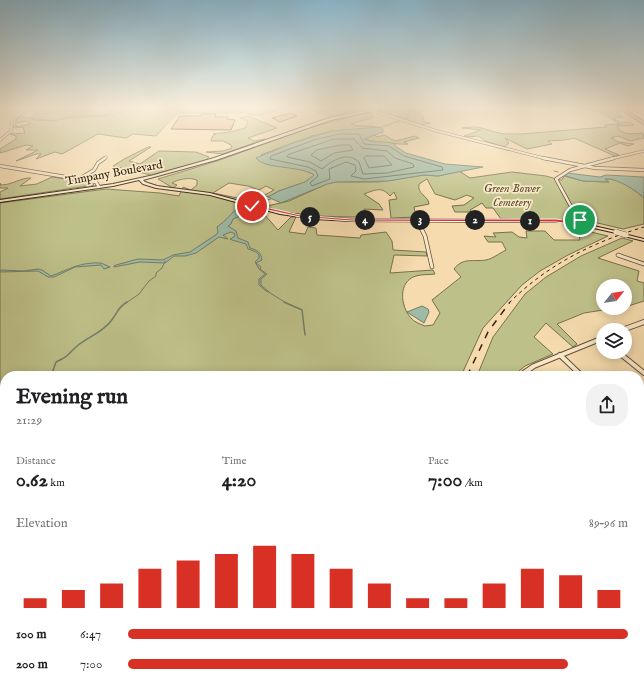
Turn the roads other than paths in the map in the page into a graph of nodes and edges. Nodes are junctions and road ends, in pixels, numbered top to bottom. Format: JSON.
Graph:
{"nodes":[{"id":1,"x":272,"y":139,"type":"edge"},
{"id":2,"x":464,"y":139,"type":"edge"},
{"id":3,"x":644,"y":151,"type":"edge"},
{"id":4,"x":106,"y":157,"type":"dead end"},
{"id":5,"x":0,"y":166,"type":"edge"},
{"id":6,"x":582,"y":166,"type":"junction"},
{"id":7,"x":644,"y":170,"type":"edge"},
{"id":8,"x":148,"y":178,"type":"junction"},
{"id":9,"x":79,"y":179,"type":"junction"},
{"id":10,"x":141,"y":180,"type":"junction"},
{"id":11,"x":99,"y":187,"type":"junction"},
{"id":12,"x":160,"y":188,"type":"junction"},
{"id":13,"x":0,"y":201,"type":"edge"},
{"id":14,"x":417,"y":220,"type":"junction"},
{"id":15,"x":581,"y":224,"type":"junction"},
{"id":16,"x":644,"y":240,"type":"edge"},
{"id":17,"x":618,"y":255,"type":"dead end"},
{"id":18,"x":644,"y":264,"type":"edge"},
{"id":19,"x":432,"y":267,"type":"dead end"},
{"id":20,"x":644,"y":322,"type":"edge"},
{"id":21,"x":632,"y":326,"type":"edge"},
{"id":22,"x":596,"y":341,"type":"edge"},
{"id":23,"x":560,"y":355,"type":"junction"},
{"id":24,"x":627,"y":359,"type":"edge"},
{"id":25,"x":526,"y":371,"type":"edge"},
{"id":26,"x":577,"y":371,"type":"edge"},
{"id":27,"x":642,"y":371,"type":"edge"}],
"edges":[{"from":1,"to":8,"type":"main road","name":"Timpany Boulevard"},
{"from":2,"to":6,"type":"street"},
{"from":3,"to":6,"type":"street"},
{"from":4,"to":9,"type":"street"},
{"from":5,"to":9,"type":"street"},
{"from":6,"to":7,"type":"street"},
{"from":6,"to":15,"type":"street"},
{"from":8,"to":10,"type":"main road","name":"Timpany Boulevard"},
{"from":8,"to":12,"type":"main road"},
{"from":9,"to":11,"type":"street"},
{"from":10,"to":11,"type":"main road","name":"Timpany Boulevard"},
{"from":10,"to":12,"type":"main road"},
{"from":11,"to":13,"type":"main road","name":"Timpany Boulevard"},
{"from":12,"to":14,"type":"main road"},
{"from":14,"to":15,"type":"main road"},
{"from":14,"to":19,"type":"street"},
{"from":15,"to":16,"type":"main road","bridge":true},
{"from":17,"to":18,"type":"street"},
{"from":20,"to":21,"type":"street"},
{"from":22,"to":23,"type":"street"},
{"from":23,"to":25,"type":"street"},
{"from":23,"to":26,"type":"street"},
{"from":24,"to":27,"type":"street"}]}
